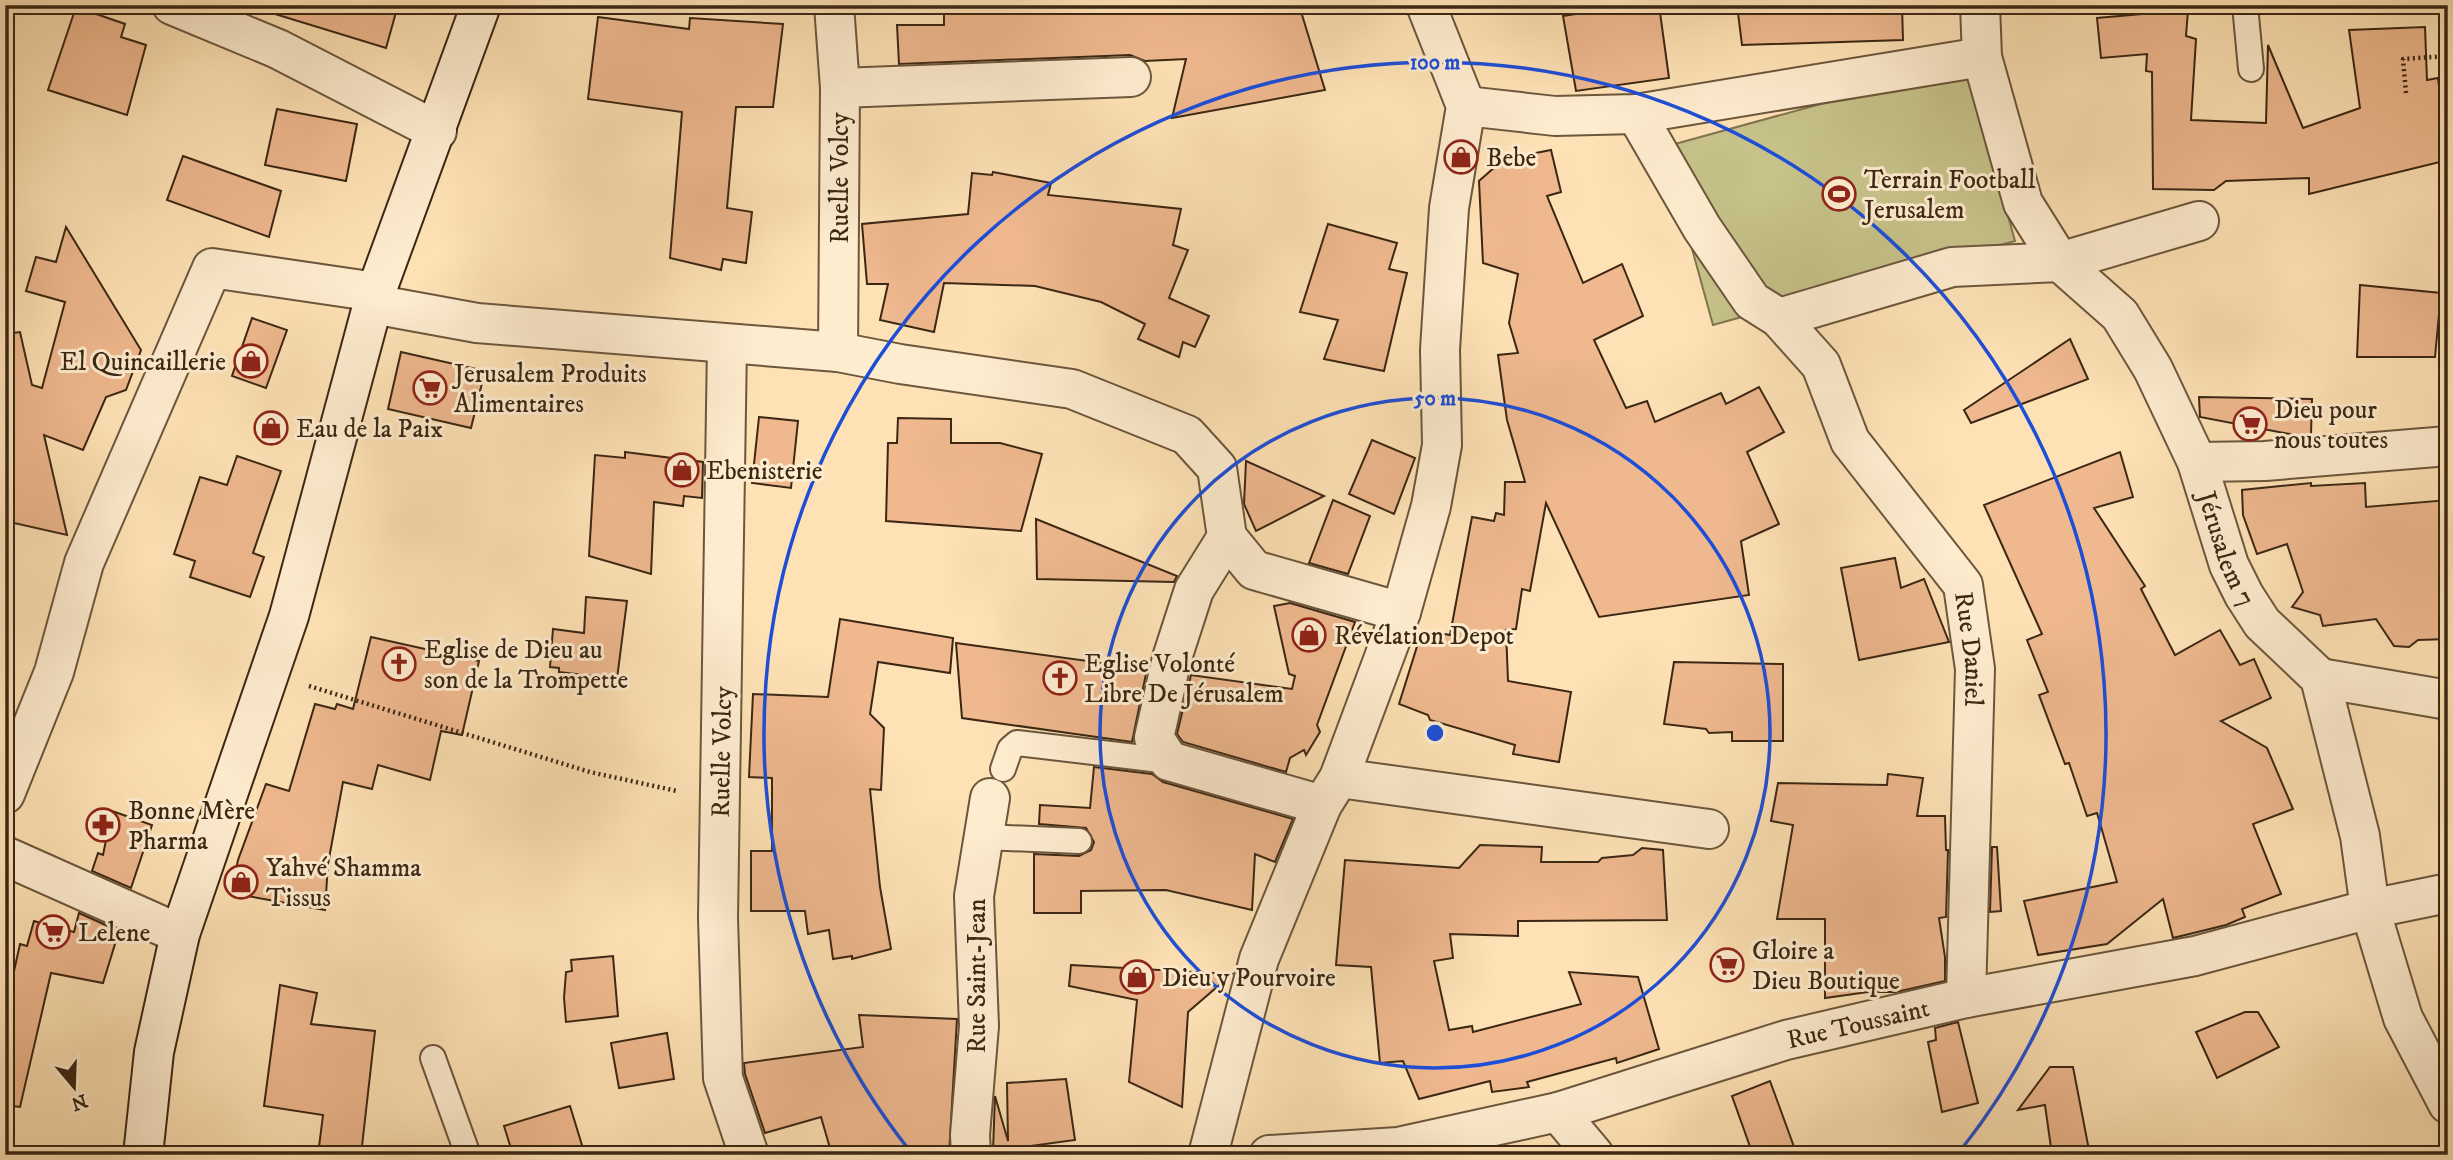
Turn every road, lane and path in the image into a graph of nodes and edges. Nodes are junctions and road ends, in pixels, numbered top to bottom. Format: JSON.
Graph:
{"nodes":[{"id":1,"x":172,"y":5,"type":"edge"},
{"id":2,"x":481,"y":5,"type":"edge"},
{"id":3,"x":834,"y":5,"type":"edge"},
{"id":4,"x":1426,"y":5,"type":"edge"},
{"id":5,"x":1980,"y":5,"type":"edge"},
{"id":6,"x":2245,"y":5,"type":"edge"},
{"id":7,"x":2448,"y":56,"type":"edge"},
{"id":8,"x":1982,"y":57,"type":"junction"},
{"id":9,"x":2250,"y":69,"type":"dead end"},
{"id":10,"x":1131,"y":77,"type":"dead end"},
{"id":11,"x":840,"y":88,"type":"junction"},
{"id":12,"x":2406,"y":93,"type":"dead end"},
{"id":13,"x":1466,"y":106,"type":"junction"},
{"id":14,"x":1636,"y":114,"type":"junction"},
{"id":15,"x":438,"y":131,"type":"junction"},
{"id":16,"x":2199,"y":220,"type":"dead end"},
{"id":17,"x":2060,"y":261,"type":"junction"},
{"id":18,"x":374,"y":298,"type":"junction"},
{"id":19,"x":1779,"y":318,"type":"junction"},
{"id":20,"x":727,"y":344,"type":"junction"},
{"id":21,"x":838,"y":352,"type":"junction"},
{"id":22,"x":2448,"y":446,"type":"edge"},
{"id":23,"x":2197,"y":462,"type":"junction"},
{"id":24,"x":1227,"y":537,"type":"junction"},
{"id":25,"x":1401,"y":612,"type":"junction"},
{"id":26,"x":269,"y":673,"type":"junction"},
{"id":27,"x":2320,"y":678,"type":"junction"},
{"id":28,"x":2448,"y":700,"type":"edge"},
{"id":29,"x":1169,"y":761,"type":"junction"},
{"id":30,"x":997,"y":784,"type":"joint"},
{"id":31,"x":1330,"y":792,"type":"junction"},
{"id":32,"x":5,"y":794,"type":"edge"},
{"id":33,"x":719,"y":799,"type":"junction"},
{"id":34,"x":1709,"y":829,"type":"dead end"},
{"id":35,"x":984,"y":837,"type":"junction"},
{"id":36,"x":1079,"y":841,"type":"dead end"},
{"id":37,"x":5,"y":856,"type":"edge"},
{"id":38,"x":2448,"y":893,"type":"edge"},
{"id":39,"x":2370,"y":909,"type":"junction"},
{"id":40,"x":180,"y":934,"type":"junction"},
{"id":41,"x":1966,"y":998,"type":"junction"},
{"id":42,"x":433,"y":1058,"type":"dead end"},
{"id":43,"x":2448,"y":1104,"type":"edge"},
{"id":44,"x":1558,"y":1111,"type":"junction"},
{"id":45,"x":1399,"y":1151,"type":"edge"},
{"id":46,"x":144,"y":1155,"type":"edge"},
{"id":47,"x":468,"y":1155,"type":"edge"},
{"id":48,"x":749,"y":1155,"type":"edge"},
{"id":49,"x":971,"y":1155,"type":"edge"},
{"id":50,"x":1208,"y":1155,"type":"edge"},
{"id":51,"x":1269,"y":1155,"type":"edge"},
{"id":52,"x":1594,"y":1155,"type":"edge"}],
"edges":[{"from":1,"to":15,"type":"street"},
{"from":2,"to":15,"type":"street"},
{"from":3,"to":11,"type":"street","name":"Ruelle Volcy"},
{"from":4,"to":13,"type":"street"},
{"from":5,"to":8,"type":"street","name":"Jérusalem 7"},
{"from":6,"to":9,"type":"lane"},
{"from":7,"to":12,"type":"path"},
{"from":8,"to":14,"type":"street"},
{"from":8,"to":17,"type":"street","name":"Jérusalem 7"},
{"from":10,"to":11,"type":"street"},
{"from":11,"to":21,"type":"street","name":"Ruelle Volcy"},
{"from":13,"to":14,"type":"street"},
{"from":13,"to":25,"type":"street"},
{"from":14,"to":19,"type":"street","name":"Rue Daniel"},
{"from":15,"to":18,"type":"street"},
{"from":16,"to":17,"type":"street"},
{"from":17,"to":19,"type":"street"},
{"from":17,"to":23,"type":"street","name":"Jérusalem 7"},
{"from":18,"to":20,"type":"street"},
{"from":18,"to":26,"type":"street"},
{"from":18,"to":32,"type":"street"},
{"from":19,"to":41,"type":"street","name":"Rue Daniel"},
{"from":20,"to":21,"type":"street"},
{"from":20,"to":33,"type":"street","name":"Ruelle Volcy"},
{"from":21,"to":24,"type":"street"},
{"from":22,"to":23,"type":"street"},
{"from":23,"to":27,"type":"street","name":"Jérusalem 7"},
{"from":24,"to":25,"type":"street"},
{"from":24,"to":29,"type":"street"},
{"from":25,"to":31,"type":"street"},
{"from":26,"to":33,"type":"path"},
{"from":26,"to":40,"type":"street"},
{"from":27,"to":28,"type":"street"},
{"from":27,"to":39,"type":"street"},
{"from":29,"to":30,"type":"lane"},
{"from":29,"to":31,"type":"street"},
{"from":30,"to":35,"type":"street","name":"Rue Saint-Jean"},
{"from":31,"to":34,"type":"street"},
{"from":31,"to":50,"type":"street"},
{"from":33,"to":48,"type":"street","name":"Ruelle Volcy"},
{"from":35,"to":36,"type":"lane"},
{"from":35,"to":49,"type":"street","name":"Rue Saint-Jean"},
{"from":37,"to":40,"type":"street"},
{"from":38,"to":39,"type":"street","name":"Rue Toussaint"},
{"from":39,"to":41,"type":"street","name":"Rue Toussaint"},
{"from":39,"to":43,"type":"street"},
{"from":40,"to":46,"type":"street"},
{"from":41,"to":44,"type":"street","name":"Rue Toussaint"},
{"from":42,"to":47,"type":"lane"},
{"from":44,"to":45,"type":"street","name":"Rue Toussaint"},
{"from":44,"to":52,"type":"street"},
{"from":45,"to":51,"type":"street","name":"Rue Toussaint"}]}
